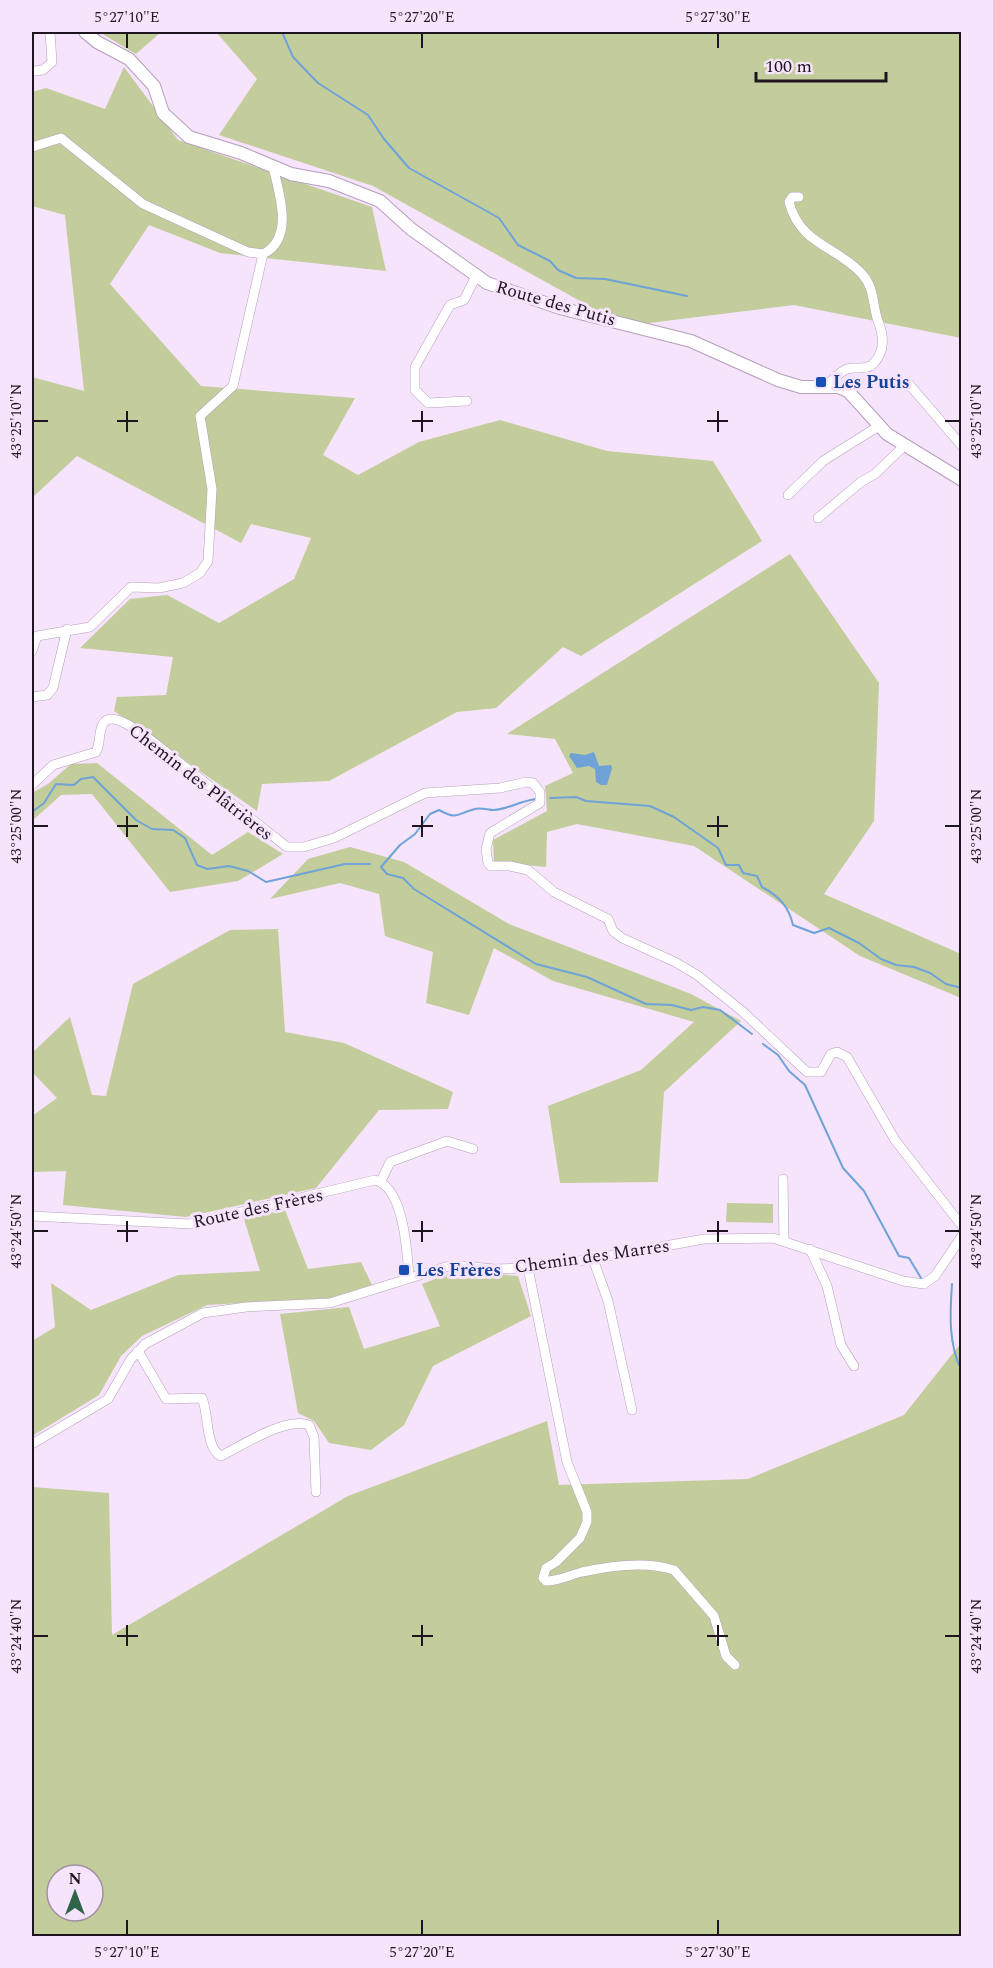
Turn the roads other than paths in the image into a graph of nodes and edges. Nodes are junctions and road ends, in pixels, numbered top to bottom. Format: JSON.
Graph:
{"nodes":[{"id":1,"x":50,"y":32,"type":"edge"},
{"id":2,"x":84,"y":32,"type":"edge"},
{"id":3,"x":35,"y":71,"type":"dead end"},
{"id":4,"x":32,"y":147,"type":"edge"},
{"id":5,"x":273,"y":167,"type":"junction"},
{"id":6,"x":799,"y":197,"type":"dead end"},
{"id":7,"x":264,"y":254,"type":"junction"},
{"id":8,"x":476,"y":276,"type":"junction"},
{"id":9,"x":908,"y":383,"type":"dead end"},
{"id":10,"x":826,"y":386,"type":"junction"},
{"id":11,"x":467,"y":401,"type":"dead end"},
{"id":12,"x":879,"y":426,"type":"junction"},
{"id":13,"x":905,"y":445,"type":"junction"},
{"id":14,"x":962,"y":446,"type":"edge"},
{"id":15,"x":962,"y":480,"type":"edge"},
{"id":16,"x":788,"y":495,"type":"dead end"},
{"id":17,"x":818,"y":518,"type":"dead end"},
{"id":18,"x":68,"y":629,"type":"junction"},
{"id":19,"x":32,"y":651,"type":"edge"},
{"id":20,"x":32,"y":697,"type":"edge"},
{"id":21,"x":32,"y":785,"type":"edge"},
{"id":22,"x":473,"y":1149,"type":"dead end"},
{"id":23,"x":783,"y":1179,"type":"dead end"},
{"id":24,"x":381,"y":1182,"type":"junction"},
{"id":25,"x":32,"y":1216,"type":"edge"},
{"id":26,"x":962,"y":1226,"type":"edge"},
{"id":27,"x":962,"y":1236,"type":"edge"},
{"id":28,"x":784,"y":1240,"type":"junction"},
{"id":29,"x":810,"y":1249,"type":"junction"},
{"id":30,"x":593,"y":1259,"type":"junction"},
{"id":31,"x":528,"y":1268,"type":"junction"},
{"id":32,"x":409,"y":1276,"type":"junction"},
{"id":33,"x":138,"y":1351,"type":"junction"},
{"id":34,"x":854,"y":1366,"type":"dead end"},
{"id":35,"x":632,"y":1410,"type":"dead end"},
{"id":36,"x":32,"y":1444,"type":"edge"},
{"id":37,"x":316,"y":1491,"type":"dead end"},
{"id":38,"x":735,"y":1665,"type":"dead end"}],
"edges":[{"from":1,"to":3,"type":"street"},
{"from":2,"to":5,"type":"street","name":"Route des Putis"},
{"from":4,"to":7,"type":"street"},
{"from":5,"to":7,"type":"street"},
{"from":5,"to":8,"type":"street","name":"Route des Putis"},
{"from":6,"to":10,"type":"street"},
{"from":7,"to":18,"type":"street"},
{"from":8,"to":10,"type":"street","name":"Route des Putis"},
{"from":8,"to":11,"type":"street"},
{"from":9,"to":14,"type":"street"},
{"from":10,"to":12,"type":"street","name":"Route des Putis"},
{"from":12,"to":13,"type":"street","name":"Route des Putis"},
{"from":12,"to":16,"type":"street"},
{"from":13,"to":15,"type":"street","name":"Route des Putis"},
{"from":13,"to":17,"type":"street"},
{"from":18,"to":19,"type":"street"},
{"from":18,"to":20,"type":"street"},
{"from":21,"to":26,"type":"street","name":"Chemin des Plâtrières"},
{"from":22,"to":24,"type":"street"},
{"from":23,"to":28,"type":"street"},
{"from":24,"to":25,"type":"street","name":"Route des Frères"},
{"from":24,"to":32,"type":"street"},
{"from":27,"to":29,"type":"street","name":"Chemin des Marres"},
{"from":28,"to":29,"type":"street","name":"Chemin des Marres"},
{"from":28,"to":30,"type":"street","name":"Chemin des Marres"},
{"from":29,"to":34,"type":"street"},
{"from":30,"to":31,"type":"street","name":"Chemin des Marres"},
{"from":30,"to":35,"type":"street"},
{"from":31,"to":32,"type":"street","name":"Chemin des Marres"},
{"from":31,"to":38,"type":"street"},
{"from":32,"to":33,"type":"street","name":"Chemin des Marres"},
{"from":33,"to":36,"type":"street","name":"Chemin des Marres"},
{"from":33,"to":37,"type":"street"}]}
